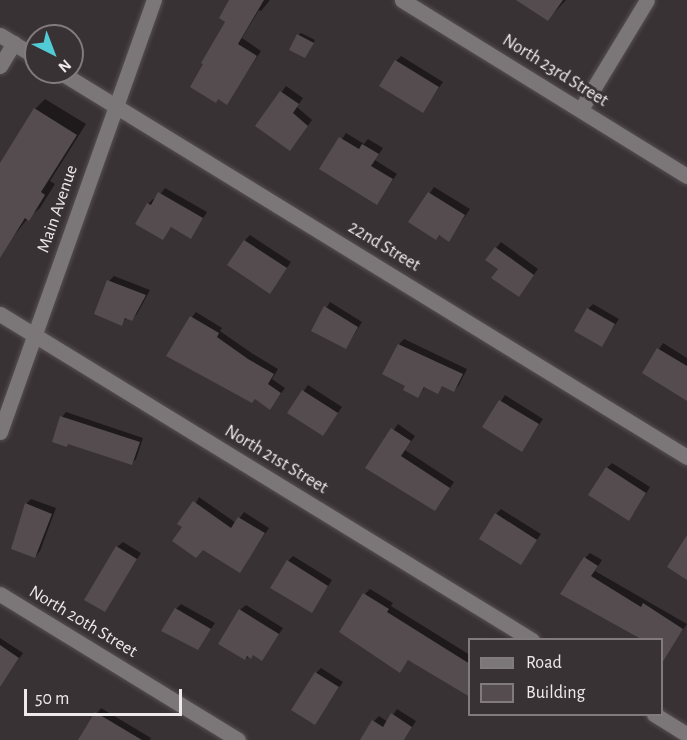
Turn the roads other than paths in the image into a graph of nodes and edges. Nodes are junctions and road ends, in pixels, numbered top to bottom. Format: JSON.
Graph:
{"nodes":[{"id":1,"x":154,"y":0,"type":"edge"},
{"id":2,"x":402,"y":0,"type":"edge"},
{"id":3,"x":647,"y":0,"type":"edge"},
{"id":4,"x":0,"y":35,"type":"edge"},
{"id":5,"x":14,"y":43,"type":"junction"},
{"id":6,"x":24,"y":49,"type":"edge"},
{"id":7,"x":0,"y":66,"type":"edge"},
{"id":8,"x":79,"y":84,"type":"edge"},
{"id":9,"x":115,"y":107,"type":"junction"},
{"id":10,"x":581,"y":109,"type":"junction"},
{"id":11,"x":687,"y":176,"type":"edge"},
{"id":12,"x":0,"y":314,"type":"edge"},
{"id":13,"x":34,"y":334,"type":"junction"},
{"id":14,"x":0,"y":432,"type":"edge"},
{"id":15,"x":687,"y":457,"type":"edge"},
{"id":16,"x":0,"y":594,"type":"edge"},
{"id":17,"x":530,"y":638,"type":"edge"},
{"id":18,"x":657,"y":716,"type":"edge"},
{"id":19,"x":687,"y":735,"type":"edge"},
{"id":20,"x":238,"y":740,"type":"edge"}],
"edges":[{"from":1,"to":9,"type":"street","name":"Main Avenue"},
{"from":2,"to":10,"type":"street","name":"North 23rd Street"},
{"from":3,"to":10,"type":"street"},
{"from":4,"to":5,"type":"street"},
{"from":5,"to":6,"type":"street"},
{"from":5,"to":7,"type":"street"},
{"from":8,"to":9,"type":"street","name":"22nd Street"},
{"from":9,"to":13,"type":"street","name":"Main Avenue"},
{"from":9,"to":15,"type":"street","name":"22nd Street"},
{"from":10,"to":11,"type":"street","name":"North 23rd Street"},
{"from":12,"to":13,"type":"street","name":"North 21st Street"},
{"from":13,"to":14,"type":"street","name":"Main Avenue"},
{"from":13,"to":17,"type":"street","name":"North 21st Street"},
{"from":16,"to":20,"type":"street","name":"North 20th Street"},
{"from":18,"to":19,"type":"street"}]}
